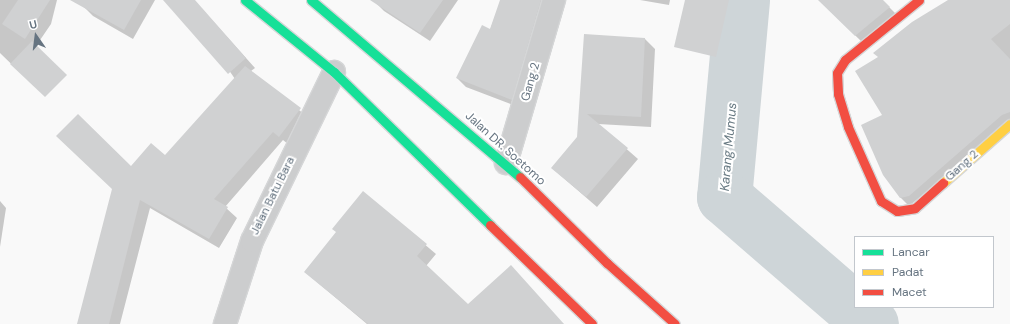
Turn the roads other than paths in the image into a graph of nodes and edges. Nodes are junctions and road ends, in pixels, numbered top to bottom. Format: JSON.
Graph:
{"nodes":[{"id":1,"x":245,"y":0,"type":"edge"},
{"id":2,"x":311,"y":0,"type":"edge"},
{"id":3,"x":554,"y":0,"type":"edge"},
{"id":4,"x":920,"y":0,"type":"edge"},
{"id":5,"x":334,"y":72,"type":"junction"},
{"id":6,"x":1010,"y":124,"type":"edge"},
{"id":7,"x":506,"y":163,"type":"junction"},
{"id":8,"x":225,"y":324,"type":"edge"},
{"id":9,"x":592,"y":324,"type":"edge"},
{"id":10,"x":675,"y":324,"type":"edge"}],
"edges":[{"from":1,"to":5,"type":"street"},
{"from":2,"to":7,"type":"street","name":"Jalan DR. Soetomo"},
{"from":3,"to":7,"type":"street","name":"Gang 2"},
{"from":4,"to":6,"type":"street","name":"Gang 2"},
{"from":5,"to":8,"type":"street","name":"Jalan Batu Bara"},
{"from":5,"to":9,"type":"street"},
{"from":7,"to":10,"type":"street","name":"Jalan DR. Soetomo"}]}
